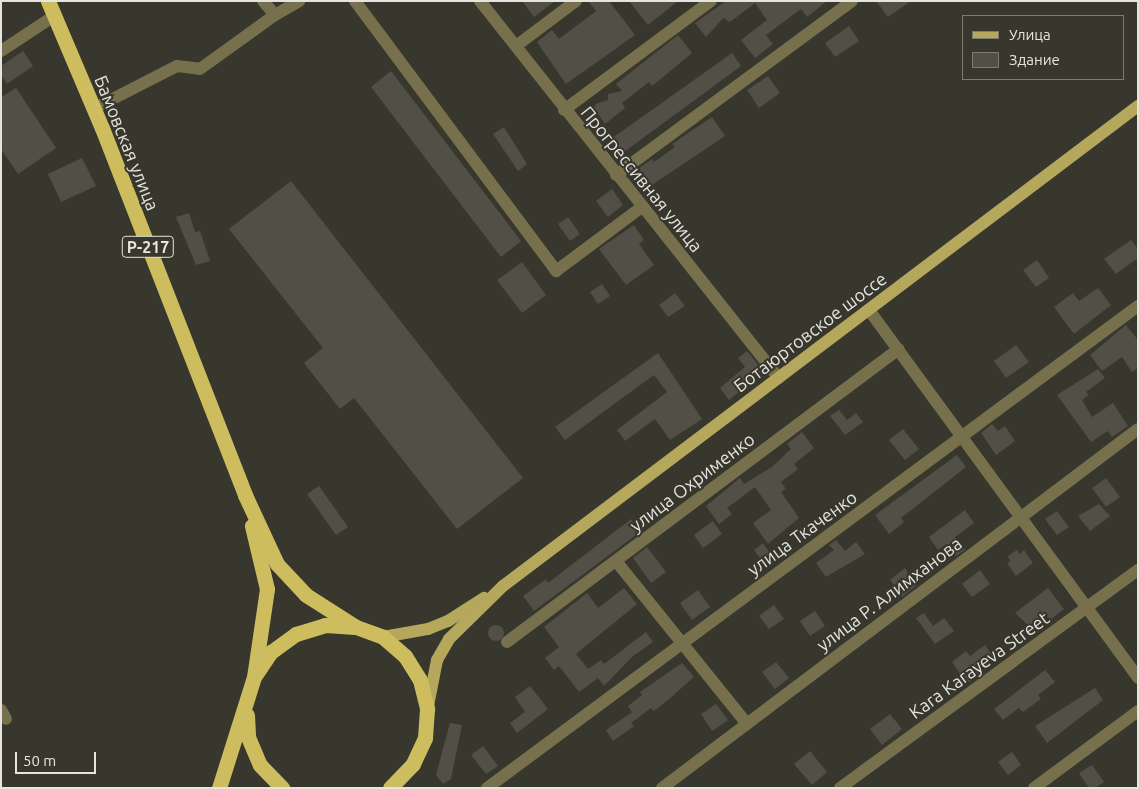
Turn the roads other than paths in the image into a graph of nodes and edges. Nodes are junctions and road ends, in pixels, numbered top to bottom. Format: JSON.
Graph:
{"nodes":[{"id":1,"x":48,"y":1,"type":"edge"},
{"id":2,"x":263,"y":1,"type":"edge"},
{"id":3,"x":299,"y":1,"type":"edge"},
{"id":4,"x":355,"y":1,"type":"edge"},
{"id":5,"x":576,"y":1,"type":"edge"},
{"id":6,"x":711,"y":1,"type":"edge"},
{"id":7,"x":852,"y":1,"type":"edge"},
{"id":8,"x":485,"y":3,"type":"edge"},
{"id":9,"x":275,"y":15,"type":"junction"},
{"id":10,"x":54,"y":16,"type":"junction"},
{"id":11,"x":516,"y":46,"type":"junction"},
{"id":12,"x":1,"y":51,"type":"edge"},
{"id":13,"x":1138,"y":106,"type":"edge"},
{"id":14,"x":93,"y":109,"type":"junction"},
{"id":15,"x":564,"y":110,"type":"junction"},
{"id":16,"x":616,"y":175,"type":"junction"},
{"id":17,"x":642,"y":208,"type":"junction"},
{"id":18,"x":1138,"y":306,"type":"edge"},
{"id":19,"x":869,"y":310,"type":"junction"},
{"id":20,"x":898,"y":349,"type":"junction"},
{"id":21,"x":778,"y":378,"type":"junction"},
{"id":22,"x":1138,"y":429,"type":"edge"},
{"id":23,"x":961,"y":437,"type":"junction"},
{"id":24,"x":245,"y":495,"type":"junction"},
{"id":25,"x":1021,"y":517,"type":"junction"},
{"id":26,"x":616,"y":561,"type":"junction"},
{"id":27,"x":1138,"y":570,"type":"edge"},
{"id":28,"x":503,"y":586,"type":"junction"},
{"id":29,"x":1086,"y":608,"type":"junction"},
{"id":30,"x":356,"y":627,"type":"junction"},
{"id":31,"x":383,"y":637,"type":"junction"},
{"id":32,"x":508,"y":642,"type":"dead end"},
{"id":33,"x":682,"y":643,"type":"junction"},
{"id":34,"x":254,"y":677,"type":"junction"},
{"id":35,"x":1138,"y":678,"type":"edge"},
{"id":36,"x":246,"y":706,"type":"junction"},
{"id":37,"x":427,"y":709,"type":"junction"},
{"id":38,"x":1138,"y":711,"type":"edge"},
{"id":39,"x":747,"y":724,"type":"junction"},
{"id":40,"x":219,"y":788,"type":"edge"},
{"id":41,"x":282,"y":788,"type":"edge"},
{"id":42,"x":390,"y":788,"type":"edge"},
{"id":43,"x":487,"y":788,"type":"edge"},
{"id":44,"x":662,"y":788,"type":"edge"},
{"id":45,"x":840,"y":788,"type":"edge"},
{"id":46,"x":1034,"y":788,"type":"edge"}],
"edges":[{"from":1,"to":10,"type":"highway","name":"Бамовская улица","number":"Р-217"},
{"from":2,"to":9,"type":"street"},
{"from":3,"to":9,"type":"street"},
{"from":4,"to":17,"type":"street"},
{"from":5,"to":11,"type":"street"},
{"from":6,"to":15,"type":"street"},
{"from":7,"to":16,"type":"street"},
{"from":8,"to":11,"type":"street","name":"Прогрессивная улица"},
{"from":9,"to":14,"type":"street"},
{"from":10,"to":12,"type":"street"},
{"from":10,"to":14,"type":"highway","name":"Бамовская улица","number":"Р-217"},
{"from":11,"to":15,"type":"street","name":"Прогрессивная улица"},
{"from":13,"to":19,"type":"main road","name":"Ботаюртовское шоссе"},
{"from":14,"to":24,"type":"highway","name":"Бамовская улица","number":"Р-217"},
{"from":15,"to":16,"type":"street","name":"Прогрессивная улица"},
{"from":16,"to":17,"type":"street","name":"Прогрессивная улица"},
{"from":17,"to":21,"type":"street","name":"Прогрессивная улица"},
{"from":18,"to":23,"type":"street","name":"улица Ткаченко"},
{"from":19,"to":20,"type":"street"},
{"from":19,"to":21,"type":"main road","name":"Ботаюртовское шоссе"},
{"from":20,"to":23,"type":"street"},
{"from":20,"to":26,"type":"street","name":"улица Охрименко"},
{"from":21,"to":28,"type":"main road","name":"Ботаюртовское шоссе"},
{"from":22,"to":25,"type":"street","name":"улица Р. Алимханова"},
{"from":23,"to":25,"type":"street"},
{"from":23,"to":33,"type":"street","name":"улица Ткаченко"},
{"from":24,"to":30,"type":"highway"},
{"from":24,"to":34,"type":"highway"},
{"from":25,"to":29,"type":"street"},
{"from":25,"to":39,"type":"street","name":"улица Р. Алимханова"},
{"from":26,"to":32,"type":"street","name":"улица Охрименко"},
{"from":26,"to":33,"type":"street"},
{"from":27,"to":29,"type":"street","name":"Kara Karayeva Street"},
{"from":28,"to":31,"type":"main road"},
{"from":28,"to":37,"type":"main road"},
{"from":29,"to":35,"type":"street"},
{"from":29,"to":45,"type":"street","name":"Kara Karayeva Street"},
{"from":30,"to":31,"type":"highway"},
{"from":30,"to":34,"type":"highway"},
{"from":31,"to":37,"type":"highway"},
{"from":33,"to":39,"type":"street"},
{"from":33,"to":43,"type":"street","name":"улица Ткаченко"},
{"from":34,"to":36,"type":"highway"},
{"from":36,"to":40,"type":"highway"},
{"from":36,"to":41,"type":"highway"},
{"from":37,"to":42,"type":"highway"},
{"from":38,"to":46,"type":"street"},
{"from":39,"to":44,"type":"street","name":"улица Р. Алимханова"}]}
